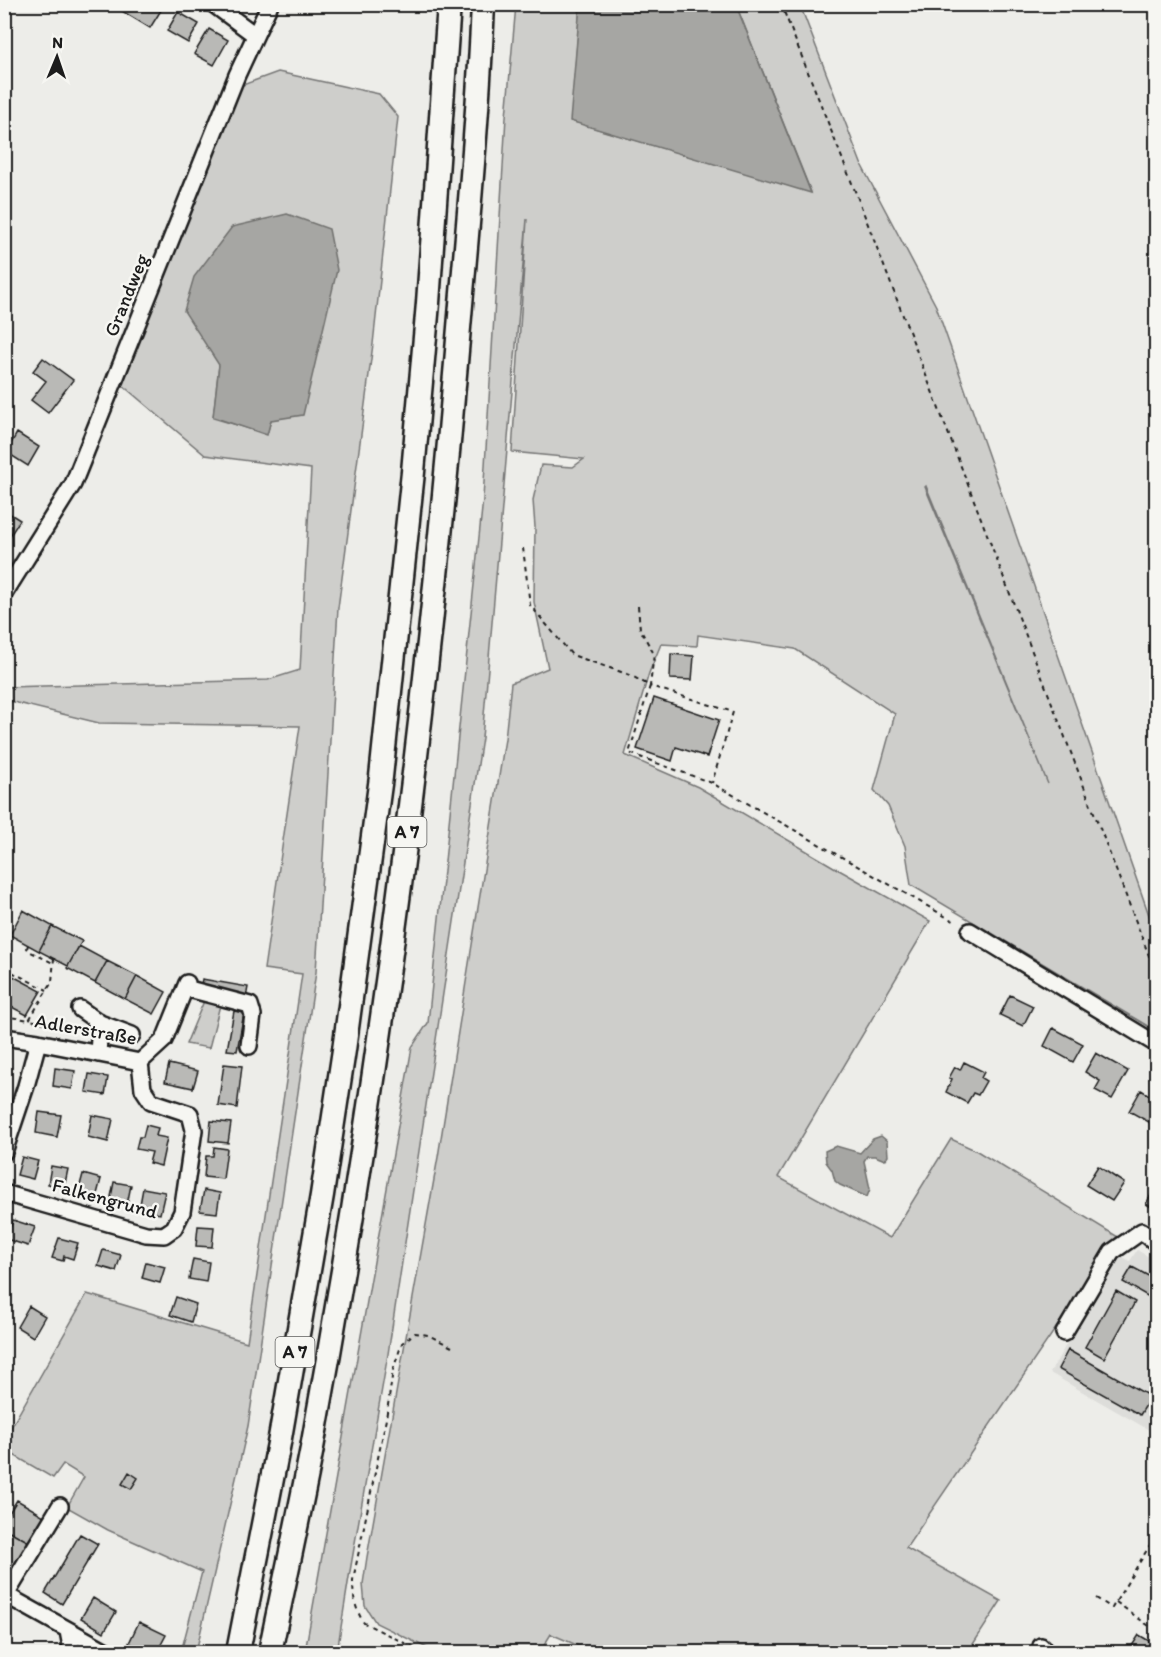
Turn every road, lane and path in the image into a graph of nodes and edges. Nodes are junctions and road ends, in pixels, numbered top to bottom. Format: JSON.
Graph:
{"nodes":[{"id":1,"x":213,"y":4,"type":"edge"},
{"id":2,"x":270,"y":4,"type":"edge"},
{"id":3,"x":449,"y":4,"type":"edge"},
{"id":4,"x":483,"y":4,"type":"edge"},
{"id":5,"x":781,"y":4,"type":"edge"},
{"id":6,"x":255,"y":35,"type":"junction"},
{"id":7,"x":523,"y":548,"type":"dead end"},
{"id":8,"x":4,"y":594,"type":"edge"},
{"id":9,"x":638,"y":606,"type":"dead end"},
{"id":10,"x":650,"y":686,"type":"junction"},
{"id":11,"x":712,"y":783,"type":"junction"},
{"id":12,"x":970,"y":931,"type":"joint"},
{"id":13,"x":28,"y":945,"type":"dead end"},
{"id":14,"x":54,"y":958,"type":"dead end"},
{"id":15,"x":53,"y":963,"type":"junction"},
{"id":16,"x":4,"y":968,"type":"edge"},
{"id":17,"x":1156,"y":974,"type":"edge"},
{"id":18,"x":47,"y":990,"type":"junction"},
{"id":19,"x":80,"y":1009,"type":"dead end"},
{"id":20,"x":4,"y":1016,"type":"edge"},
{"id":21,"x":29,"y":1020,"type":"junction"},
{"id":22,"x":100,"y":1023,"type":"junction"},
{"id":23,"x":132,"y":1035,"type":"dead end"},
{"id":24,"x":4,"y":1037,"type":"edge"},
{"id":25,"x":38,"y":1042,"type":"junction"},
{"id":26,"x":1156,"y":1044,"type":"edge"},
{"id":27,"x":249,"y":1046,"type":"dead end"},
{"id":28,"x":70,"y":1048,"type":"junction"},
{"id":29,"x":99,"y":1054,"type":"junction"},
{"id":30,"x":140,"y":1062,"type":"junction"},
{"id":31,"x":4,"y":1152,"type":"edge"},
{"id":32,"x":4,"y":1193,"type":"edge"},
{"id":33,"x":1156,"y":1243,"type":"edge"},
{"id":34,"x":1064,"y":1333,"type":"dead end"},
{"id":35,"x":454,"y":1348,"type":"dead end"},
{"id":36,"x":60,"y":1506,"type":"dead end"},
{"id":37,"x":1156,"y":1534,"type":"edge"},
{"id":38,"x":5,"y":1594,"type":"edge"},
{"id":39,"x":1096,"y":1598,"type":"dead end"},
{"id":40,"x":1116,"y":1602,"type":"junction"},
{"id":41,"x":68,"y":1630,"type":"junction"},
{"id":42,"x":1156,"y":1631,"type":"edge"},
{"id":43,"x":72,"y":1653,"type":"edge"},
{"id":44,"x":108,"y":1653,"type":"edge"},
{"id":45,"x":238,"y":1653,"type":"edge"},
{"id":46,"x":270,"y":1653,"type":"edge"},
{"id":47,"x":423,"y":1653,"type":"edge"}],
"edges":[{"from":1,"to":6,"type":"street"},
{"from":2,"to":6,"type":"street","name":"Grandweg"},
{"from":3,"to":45,"type":"highway","number":"A 7"},
{"from":4,"to":46,"type":"highway","number":"A 7"},
{"from":5,"to":17,"type":"path"},
{"from":6,"to":8,"type":"street","name":"Grandweg"},
{"from":7,"to":10,"type":"path"},
{"from":9,"to":10,"type":"path"},
{"from":10,"to":11,"type":"path"},
{"from":10,"to":11,"type":"path"},
{"from":11,"to":12,"type":"path"},
{"from":12,"to":26,"type":"street"},
{"from":13,"to":15,"type":"path"},
{"from":14,"to":15,"type":"path"},
{"from":15,"to":18,"type":"path"},
{"from":16,"to":18,"type":"path"},
{"from":18,"to":21,"type":"path"},
{"from":19,"to":22,"type":"street"},
{"from":20,"to":21,"type":"path"},
{"from":21,"to":28,"type":"path"},
{"from":22,"to":23,"type":"street"},
{"from":22,"to":29,"type":"street"},
{"from":24,"to":25,"type":"street","name":"Adlerstraße"},
{"from":25,"to":28,"type":"street","name":"Adlerstraße"},
{"from":25,"to":31,"type":"street"},
{"from":27,"to":30,"type":"street","name":"Adlerstraße"},
{"from":28,"to":29,"type":"street","name":"Adlerstraße"},
{"from":29,"to":30,"type":"street","name":"Adlerstraße"},
{"from":30,"to":32,"type":"street","name":"Falkengrund"},
{"from":33,"to":34,"type":"street"},
{"from":35,"to":47,"type":"path"},
{"from":36,"to":38,"type":"street"},
{"from":37,"to":40,"type":"path"},
{"from":38,"to":41,"type":"street"},
{"from":39,"to":40,"type":"path"},
{"from":40,"to":42,"type":"path"},
{"from":41,"to":43,"type":"street"},
{"from":41,"to":44,"type":"street"}]}
